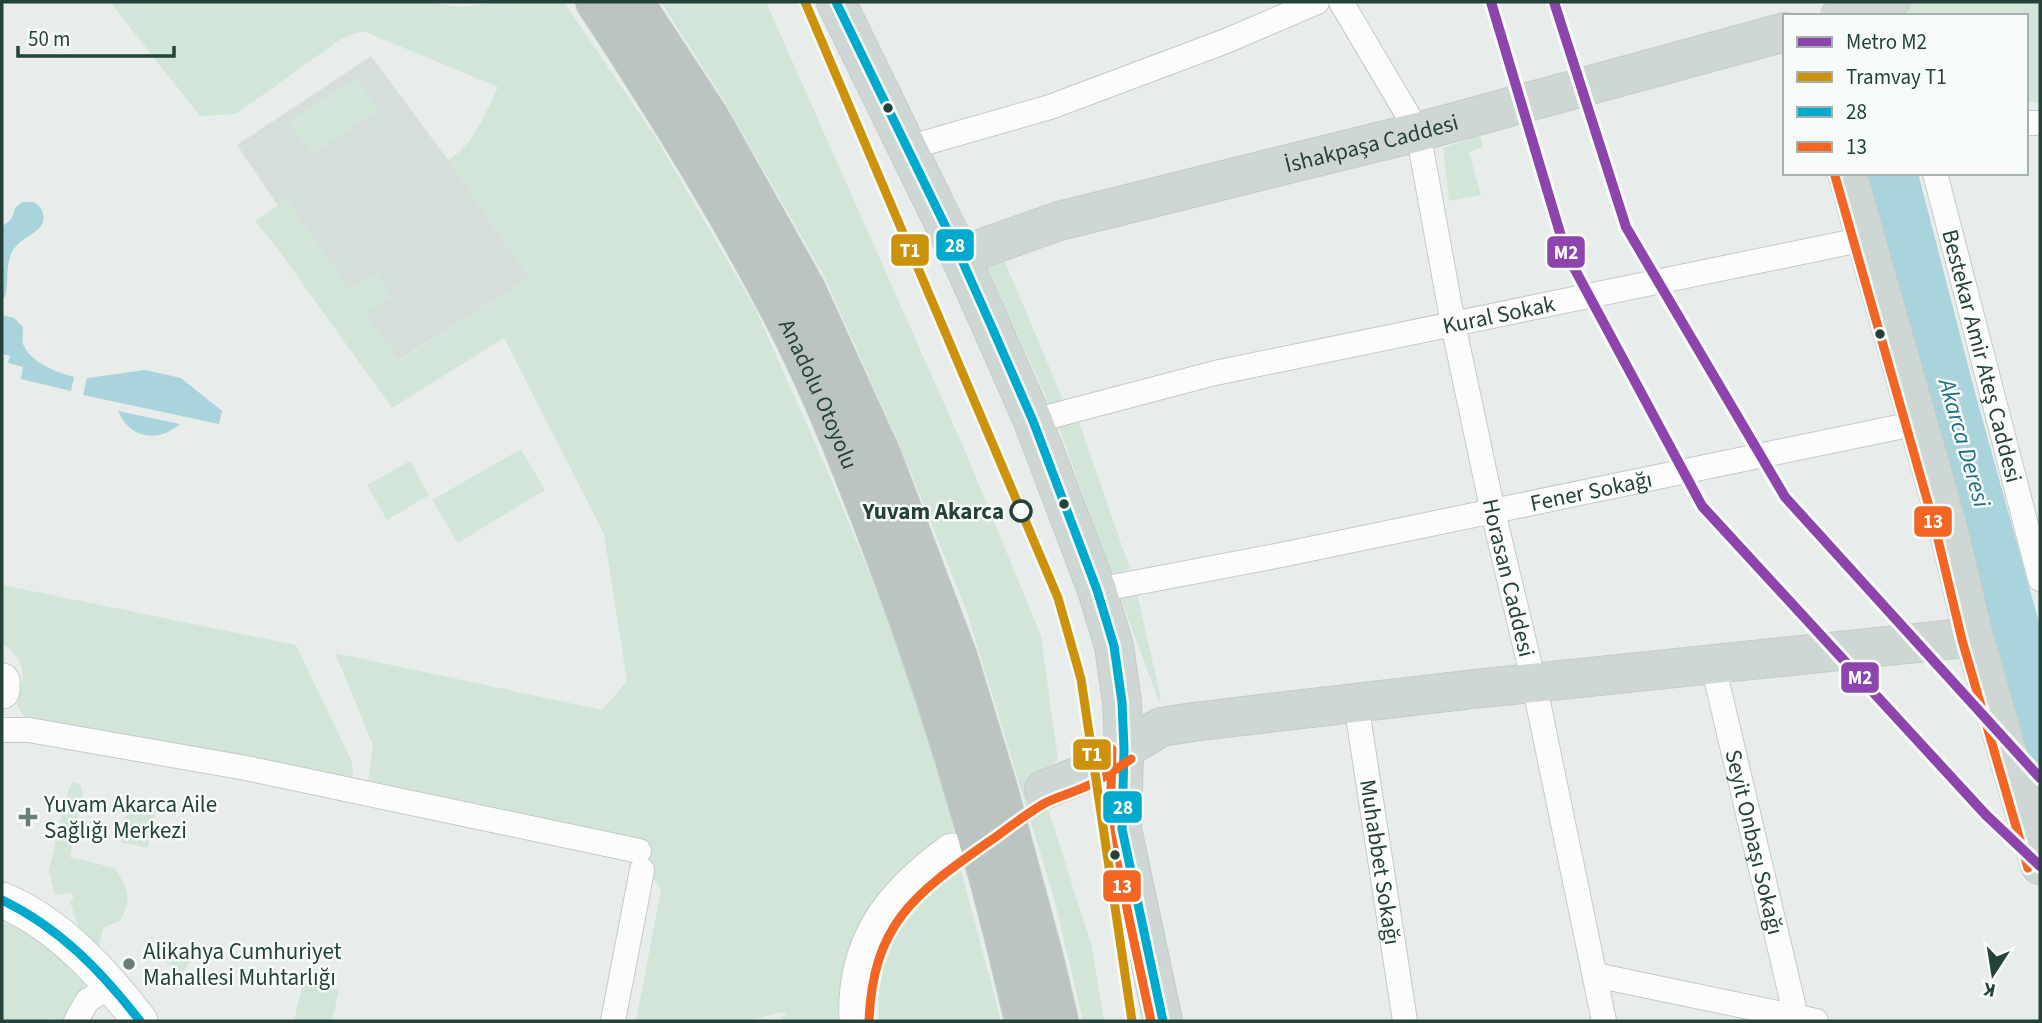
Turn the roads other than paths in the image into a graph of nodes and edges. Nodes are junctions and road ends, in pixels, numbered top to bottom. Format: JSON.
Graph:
{"nodes":[{"id":1,"x":595,"y":2,"type":"edge"},
{"id":2,"x":634,"y":2,"type":"edge"},
{"id":3,"x":836,"y":2,"type":"edge"},
{"id":4,"x":1317,"y":2,"type":"edge"},
{"id":5,"x":1341,"y":2,"type":"edge"},
{"id":6,"x":1889,"y":6,"type":"edge"},
{"id":7,"x":1850,"y":14,"type":"edge"},
{"id":8,"x":1783,"y":33,"type":"edge"},
{"id":9,"x":1418,"y":132,"type":"junction"},
{"id":10,"x":907,"y":148,"type":"junction"},
{"id":11,"x":1848,"y":175,"type":"edge"},
{"id":12,"x":1936,"y":175,"type":"edge"},
{"id":13,"x":1865,"y":239,"type":"junction"},
{"id":14,"x":960,"y":256,"type":"junction"},
{"id":15,"x":1453,"y":324,"type":"junction"},
{"id":16,"x":1033,"y":421,"type":"junction"},
{"id":17,"x":1918,"y":423,"type":"junction"},
{"id":18,"x":1493,"y":512,"type":"junction"},
{"id":19,"x":2034,"y":539,"type":"edge"},
{"id":20,"x":2040,"y":579,"type":"edge"},
{"id":21,"x":1097,"y":590,"type":"junction"},
{"id":22,"x":1974,"y":638,"type":"junction"},
{"id":23,"x":1713,"y":665,"type":"junction"},
{"id":24,"x":2,"y":681,"type":"edge"},
{"id":25,"x":1534,"y":683,"type":"junction"},
{"id":26,"x":2,"y":691,"type":"edge"},
{"id":27,"x":1122,"y":702,"type":"junction"},
{"id":28,"x":1356,"y":703,"type":"junction"},
{"id":29,"x":2,"y":730,"type":"edge"},
{"id":30,"x":1124,"y":749,"type":"junction"},
{"id":31,"x":1044,"y":790,"type":"junction"},
{"id":32,"x":1122,"y":830,"type":"junction"},
{"id":33,"x":952,"y":851,"type":"dead end"},
{"id":34,"x":2040,"y":865,"type":"edge"},
{"id":35,"x":2,"y":900,"type":"edge"},
{"id":36,"x":1595,"y":975,"type":"junction"},
{"id":37,"x":112,"y":985,"type":"junction"},
{"id":38,"x":1803,"y":1020,"type":"edge"},
{"id":39,"x":76,"y":1021,"type":"edge"},
{"id":40,"x":140,"y":1021,"type":"edge"},
{"id":41,"x":613,"y":1021,"type":"edge"},
{"id":42,"x":857,"y":1021,"type":"edge"},
{"id":43,"x":1024,"y":1021,"type":"edge"},
{"id":44,"x":1059,"y":1021,"type":"edge"},
{"id":45,"x":1163,"y":1021,"type":"edge"},
{"id":46,"x":1405,"y":1021,"type":"edge"},
{"id":47,"x":1604,"y":1021,"type":"edge"}],
"edges":[{"from":1,"to":43,"type":"highway","name":"Anadolu Otoyolu"},
{"from":2,"to":44,"type":"highway","name":"Anadolu Otoyolu"},
{"from":3,"to":10,"type":"main road"},
{"from":4,"to":10,"type":"street"},
{"from":5,"to":9,"type":"street"},
{"from":6,"to":7,"type":"main road"},
{"from":8,"to":9,"type":"main road","name":"İshakpaşa Caddesi"},
{"from":9,"to":14,"type":"main road","name":"İshakpaşa Caddesi"},
{"from":9,"to":15,"type":"street","name":"Horasan Caddesi"},
{"from":10,"to":14,"type":"main road"},
{"from":11,"to":13,"type":"main road"},
{"from":12,"to":19,"type":"street","name":"Bestekar Amir Ateş Caddesi"},
{"from":13,"to":15,"type":"street","name":"Kural Sokak"},
{"from":13,"to":17,"type":"main road"},
{"from":14,"to":16,"type":"main road"},
{"from":15,"to":16,"type":"street","name":"Kural Sokak"},
{"from":15,"to":18,"type":"street","name":"Horasan Caddesi"},
{"from":16,"to":21,"type":"main road"},
{"from":17,"to":18,"type":"street","name":"Fener Sokağı"},
{"from":17,"to":22,"type":"main road"},
{"from":18,"to":21,"type":"street","name":"Fener Sokağı"},
{"from":18,"to":25,"type":"street","name":"Horasan Caddesi"},
{"from":19,"to":20,"type":"street","name":"Bestekar Amir Ateş Caddesi"},
{"from":21,"to":27,"type":"main road"},
{"from":22,"to":23,"type":"main road"},
{"from":22,"to":34,"type":"main road"},
{"from":23,"to":25,"type":"main road"},
{"from":23,"to":38,"type":"street","name":"Seyit Onbaşı Sokağı"},
{"from":24,"to":26,"type":"street"},
{"from":25,"to":28,"type":"main road"},
{"from":25,"to":36,"type":"street","name":"Horasan Caddesi"},
{"from":27,"to":30,"type":"main road"},
{"from":27,"to":31,"type":"main road"},
{"from":28,"to":30,"type":"main road"},
{"from":28,"to":46,"type":"street","name":"Muhabbet Sokağı"},
{"from":29,"to":41,"type":"street"},
{"from":30,"to":31,"type":"main road"},
{"from":30,"to":32,"type":"main road"},
{"from":31,"to":32,"type":"main road"},
{"from":32,"to":45,"type":"main road"},
{"from":33,"to":42,"type":"street"},
{"from":35,"to":37,"type":"street"},
{"from":36,"to":38,"type":"street"},
{"from":36,"to":47,"type":"street","name":"Horasan Caddesi"},
{"from":37,"to":39,"type":"street"},
{"from":37,"to":40,"type":"street"}]}
